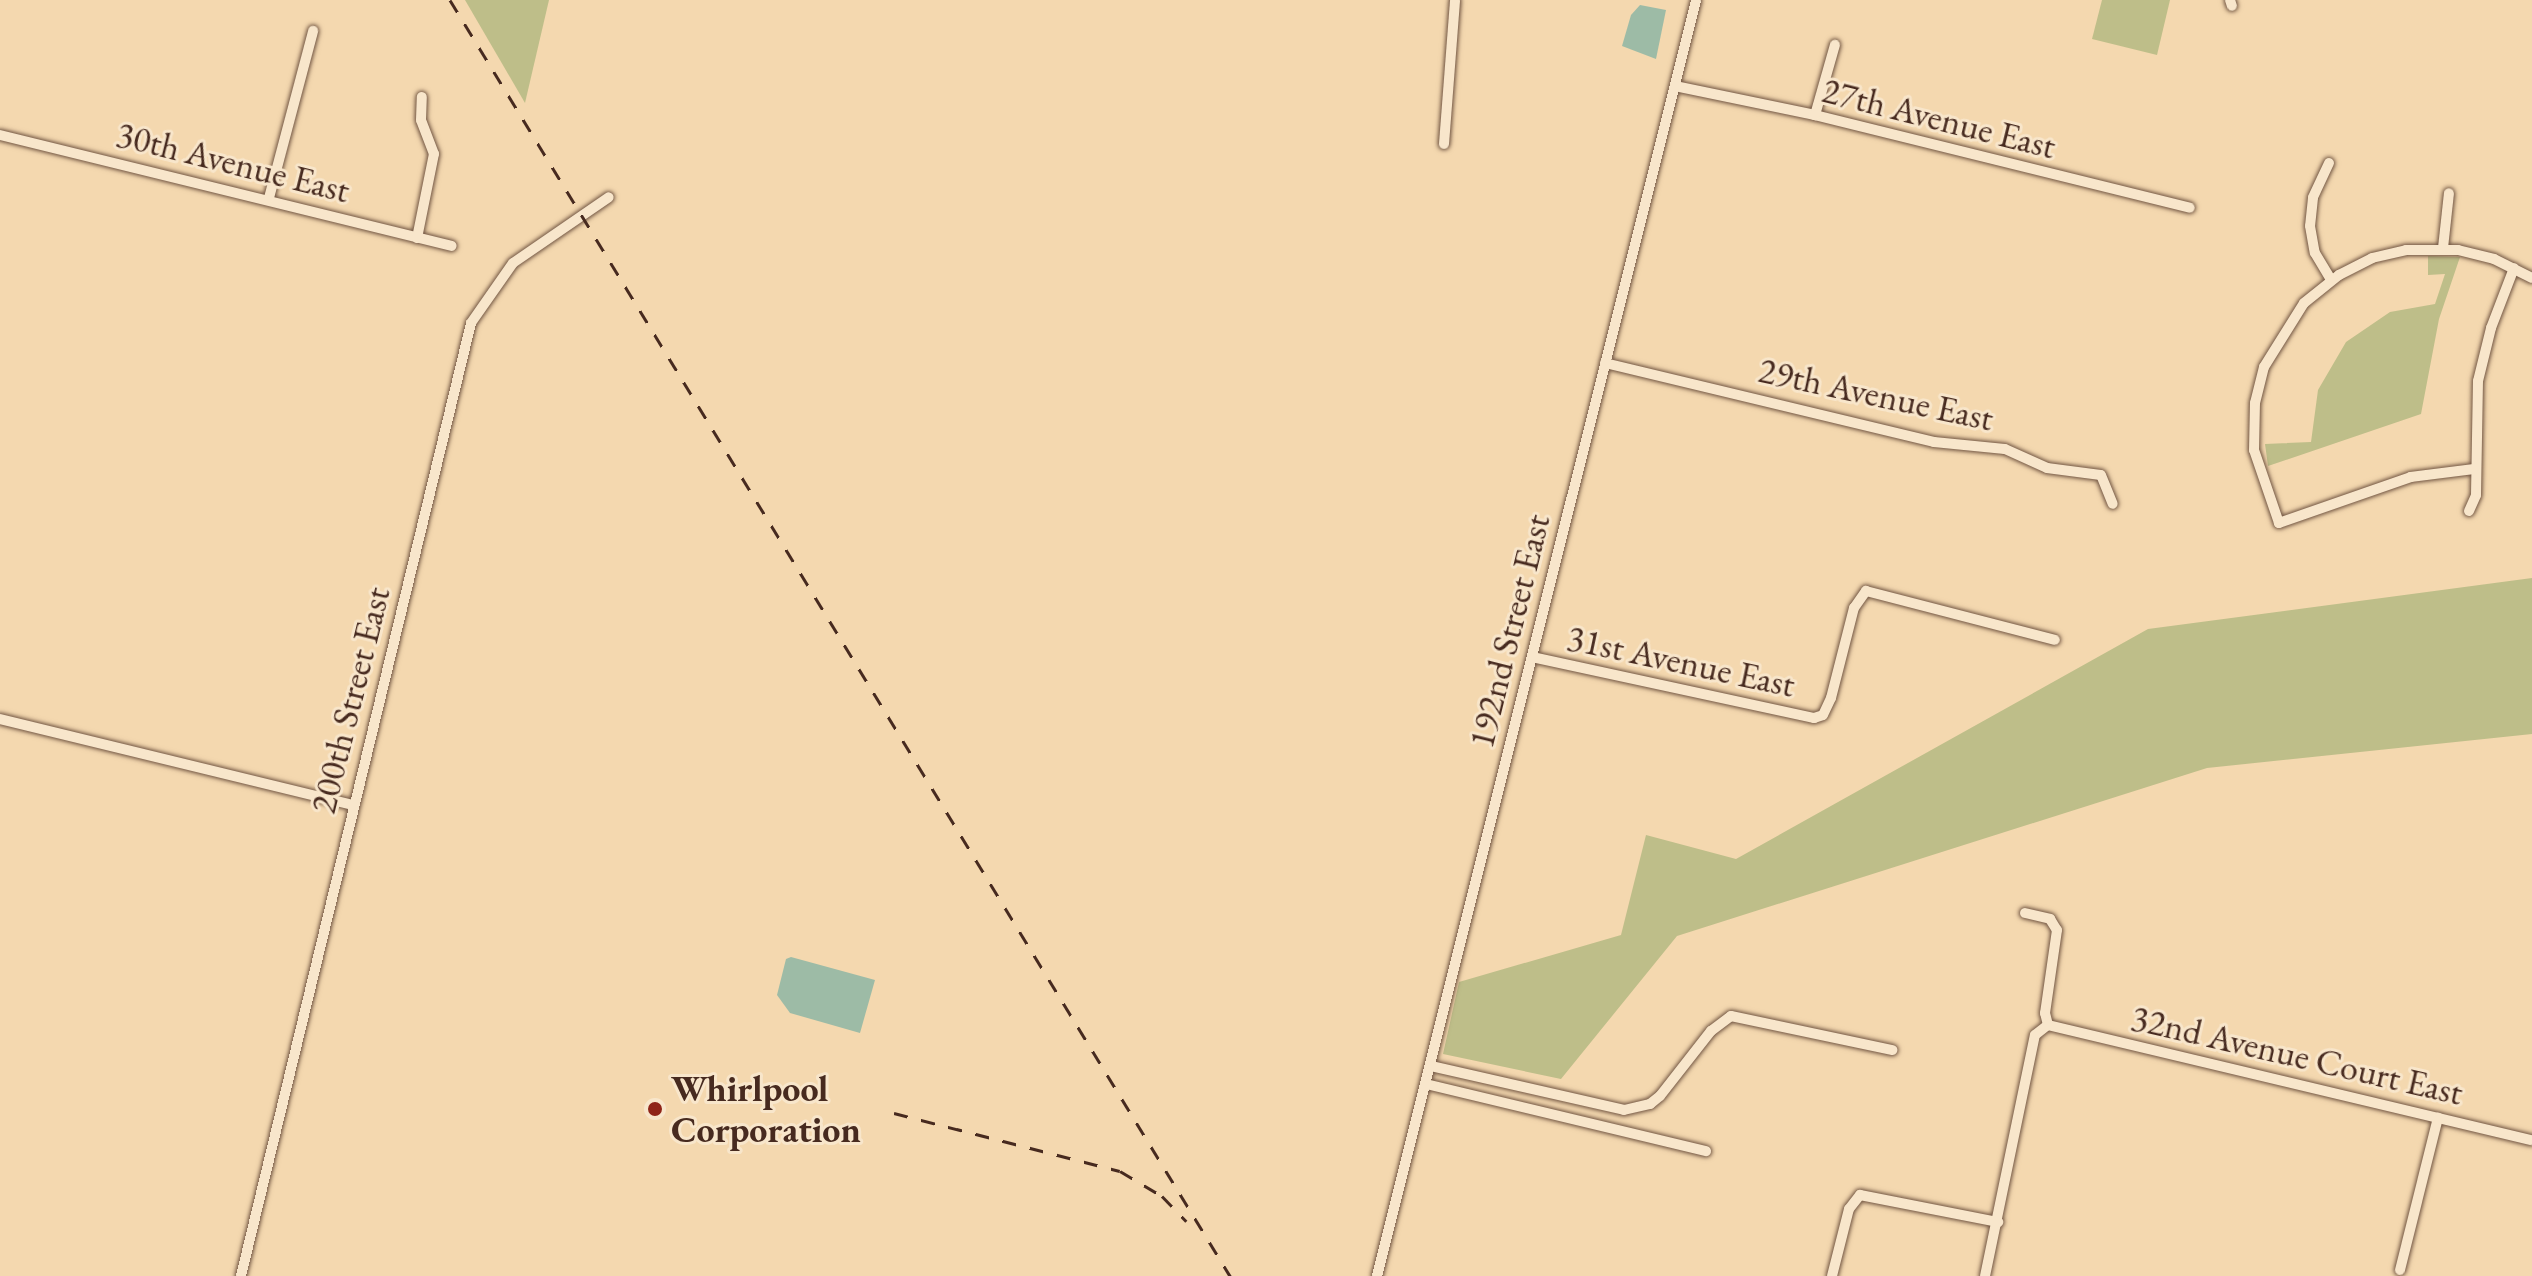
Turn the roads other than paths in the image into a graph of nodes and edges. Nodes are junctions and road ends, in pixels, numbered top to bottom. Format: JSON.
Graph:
{"nodes":[{"id":1,"x":1455,"y":0,"type":"edge"},
{"id":2,"x":1696,"y":0,"type":"edge"},
{"id":3,"x":313,"y":31,"type":"dead end"},
{"id":4,"x":1835,"y":45,"type":"dead end"},
{"id":5,"x":1675,"y":86,"type":"junction"},
{"id":6,"x":422,"y":97,"type":"dead end"},
{"id":7,"x":1815,"y":115,"type":"junction"},
{"id":8,"x":0,"y":135,"type":"edge"},
{"id":9,"x":1444,"y":144,"type":"dead end"},
{"id":10,"x":2329,"y":163,"type":"dead end"},
{"id":11,"x":2449,"y":193,"type":"dead end"},
{"id":12,"x":609,"y":197,"type":"dead end"},
{"id":13,"x":269,"y":198,"type":"junction"},
{"id":14,"x":2190,"y":208,"type":"dead end"},
{"id":15,"x":417,"y":238,"type":"junction"},
{"id":16,"x":452,"y":246,"type":"dead end"},
{"id":17,"x":2443,"y":248,"type":"junction"},
{"id":18,"x":2514,"y":268,"type":"junction"},
{"id":19,"x":2532,"y":278,"type":"edge"},
{"id":20,"x":2331,"y":280,"type":"junction"},
{"id":21,"x":1605,"y":363,"type":"junction"},
{"id":22,"x":2474,"y":469,"type":"junction"},
{"id":23,"x":2113,"y":504,"type":"dead end"},
{"id":24,"x":2469,"y":511,"type":"dead end"},
{"id":25,"x":2055,"y":640,"type":"dead end"},
{"id":26,"x":1532,"y":657,"type":"junction"},
{"id":27,"x":0,"y":719,"type":"edge"},
{"id":28,"x":353,"y":805,"type":"junction"},
{"id":29,"x":2025,"y":913,"type":"dead end"},
{"id":30,"x":2048,"y":1025,"type":"junction"},
{"id":31,"x":1892,"y":1050,"type":"dead end"},
{"id":32,"x":1431,"y":1066,"type":"junction"},
{"id":33,"x":1426,"y":1084,"type":"junction"},
{"id":34,"x":2438,"y":1118,"type":"junction"},
{"id":35,"x":2532,"y":1140,"type":"edge"},
{"id":36,"x":1706,"y":1151,"type":"dead end"},
{"id":37,"x":1998,"y":1222,"type":"junction"},
{"id":38,"x":2400,"y":1270,"type":"dead end"},
{"id":39,"x":241,"y":1276,"type":"edge"},
{"id":40,"x":1377,"y":1276,"type":"edge"},
{"id":41,"x":1832,"y":1276,"type":"edge"},
{"id":42,"x":1985,"y":1276,"type":"edge"}],
"edges":[{"from":1,"to":9,"type":"street"},
{"from":2,"to":5,"type":"street","name":"192nd Street East"},
{"from":3,"to":13,"type":"street"},
{"from":4,"to":7,"type":"street"},
{"from":5,"to":7,"type":"street","name":"27th Avenue East"},
{"from":5,"to":21,"type":"street","name":"192nd Street East"},
{"from":6,"to":15,"type":"street"},
{"from":7,"to":14,"type":"street","name":"27th Avenue East"},
{"from":8,"to":13,"type":"street","name":"30th Avenue East"},
{"from":10,"to":20,"type":"street"},
{"from":11,"to":17,"type":"street"},
{"from":12,"to":28,"type":"street","name":"200th Street East"},
{"from":13,"to":15,"type":"street","name":"30th Avenue East"},
{"from":15,"to":16,"type":"street","name":"30th Avenue East"},
{"from":17,"to":18,"type":"street"},
{"from":17,"to":20,"type":"street"},
{"from":18,"to":19,"type":"street"},
{"from":18,"to":22,"type":"street"},
{"from":20,"to":22,"type":"street"},
{"from":21,"to":23,"type":"street","name":"29th Avenue East"},
{"from":21,"to":26,"type":"street","name":"192nd Street East"},
{"from":22,"to":24,"type":"street"},
{"from":25,"to":26,"type":"street","name":"31st Avenue East"},
{"from":26,"to":32,"type":"street","name":"192nd Street East"},
{"from":27,"to":28,"type":"street"},
{"from":28,"to":39,"type":"street","name":"200th Street East"},
{"from":29,"to":30,"type":"street"},
{"from":30,"to":34,"type":"street","name":"32nd Avenue Court East"},
{"from":30,"to":37,"type":"street"},
{"from":31,"to":32,"type":"street"},
{"from":32,"to":33,"type":"street","name":"192nd Street East"},
{"from":33,"to":36,"type":"street"},
{"from":33,"to":40,"type":"street","name":"192nd Street East"},
{"from":34,"to":35,"type":"street","name":"32nd Avenue Court East"},
{"from":34,"to":38,"type":"street"},
{"from":37,"to":41,"type":"street"},
{"from":37,"to":42,"type":"street"}]}
